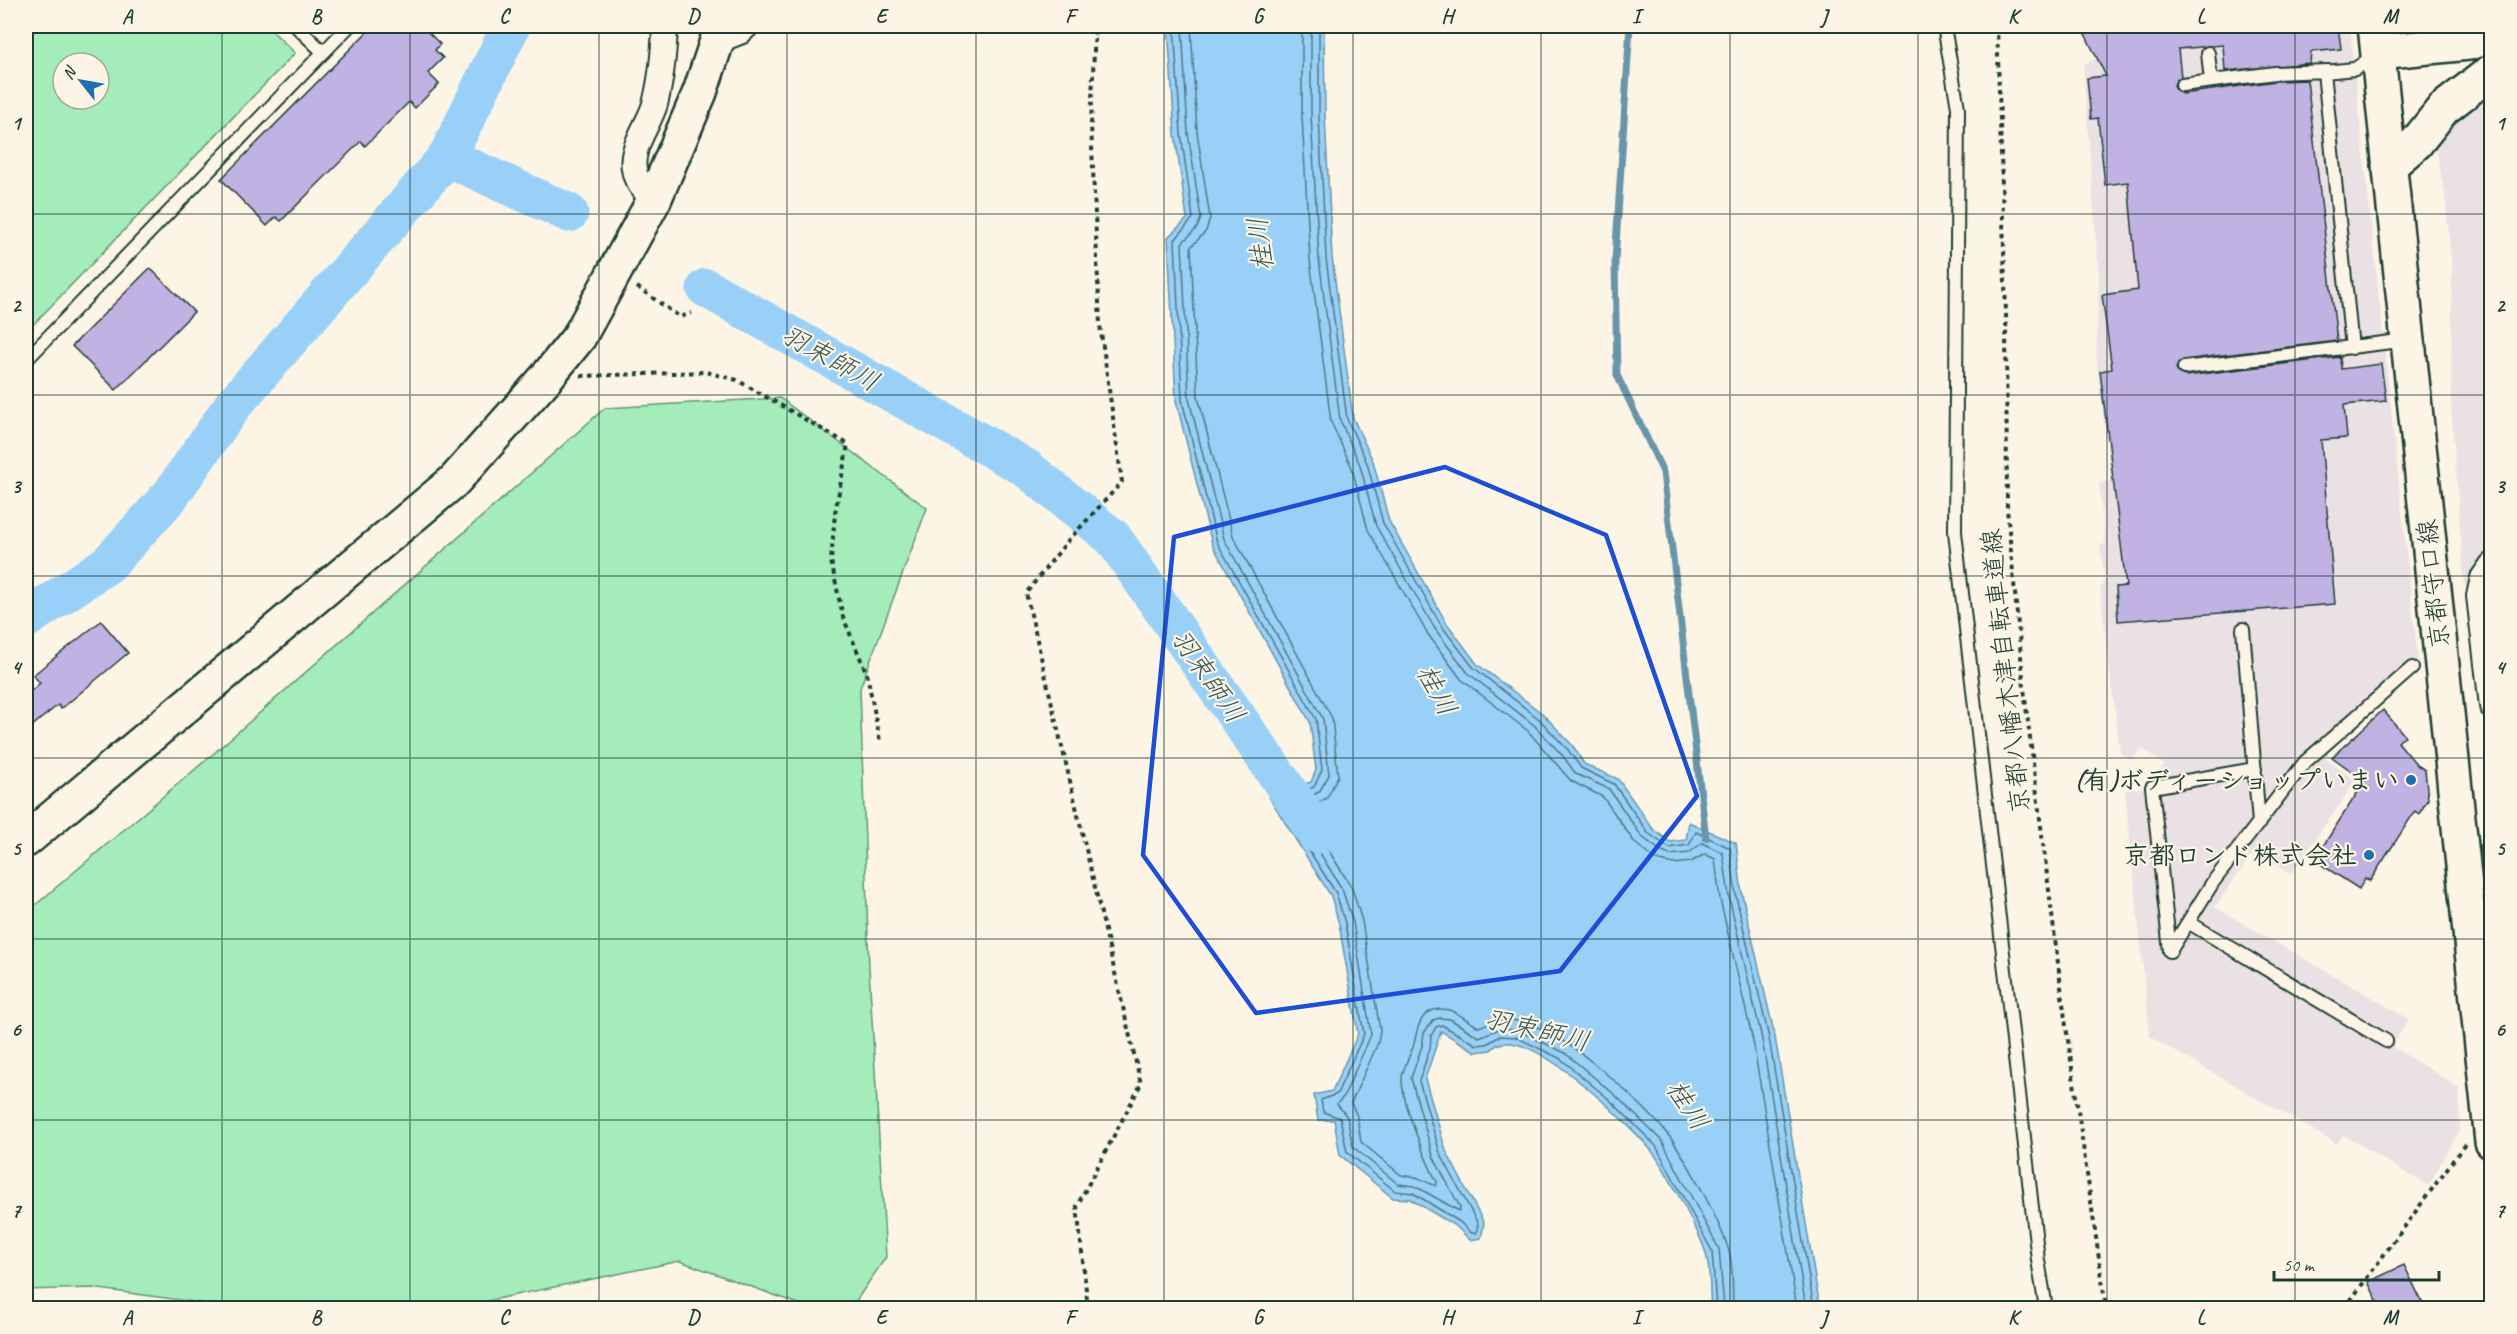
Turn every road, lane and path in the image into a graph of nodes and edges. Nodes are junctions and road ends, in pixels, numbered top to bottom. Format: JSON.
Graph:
{"nodes":[{"id":1,"x":296,"y":26,"type":"edge"},
{"id":2,"x":349,"y":26,"type":"edge"},
{"id":3,"x":665,"y":26,"type":"edge"},
{"id":4,"x":755,"y":26,"type":"edge"},
{"id":5,"x":1095,"y":26,"type":"edge"},
{"id":6,"x":1944,"y":26,"type":"edge"},
{"id":7,"x":1997,"y":26,"type":"edge"},
{"id":8,"x":723,"y":33,"type":"edge"},
{"id":9,"x":2492,"y":36,"type":"edge"},
{"id":10,"x":2377,"y":39,"type":"edge"},
{"id":11,"x":323,"y":52,"type":"junction"},
{"id":12,"x":2208,"y":53,"type":"dead end"},
{"id":13,"x":2492,"y":70,"type":"edge"},
{"id":14,"x":2328,"y":71,"type":"junction"},
{"id":15,"x":2211,"y":81,"type":"junction"},
{"id":16,"x":2182,"y":85,"type":"dead end"},
{"id":17,"x":2390,"y":166,"type":"junction"},
{"id":18,"x":654,"y":200,"type":"junction"},
{"id":19,"x":644,"y":292,"type":"dead end"},
{"id":20,"x":693,"y":313,"type":"dead end"},
{"id":21,"x":2408,"y":340,"type":"junction"},
{"id":22,"x":2352,"y":348,"type":"junction"},
{"id":23,"x":26,"y":360,"type":"edge"},
{"id":24,"x":2184,"y":368,"type":"dead end"},
{"id":25,"x":546,"y":378,"type":"junction"},
{"id":26,"x":2492,"y":565,"type":"edge"},
{"id":27,"x":2243,"y":629,"type":"dead end"},
{"id":28,"x":2412,"y":668,"type":"dead end"},
{"id":29,"x":2492,"y":706,"type":"edge"},
{"id":30,"x":880,"y":741,"type":"dead end"},
{"id":31,"x":2254,"y":769,"type":"junction"},
{"id":32,"x":2259,"y":823,"type":"junction"},
{"id":33,"x":26,"y":840,"type":"edge"},
{"id":34,"x":2188,"y":922,"type":"junction"},
{"id":35,"x":2486,"y":1036,"type":"edge"},
{"id":36,"x":2386,"y":1041,"type":"dead end"},
{"id":37,"x":2488,"y":1077,"type":"edge"},
{"id":38,"x":2480,"y":1142,"type":"edge"},
{"id":39,"x":1088,"y":1308,"type":"edge"},
{"id":40,"x":2046,"y":1308,"type":"edge"},
{"id":41,"x":2106,"y":1308,"type":"edge"},
{"id":42,"x":2345,"y":1308,"type":"edge"}],
"edges":[{"from":1,"to":11,"type":"lane"},
{"from":2,"to":11,"type":"lane"},
{"from":3,"to":18,"type":"street"},
{"from":4,"to":8,"type":"lane"},
{"from":5,"to":39,"type":"path"},
{"from":6,"to":40,"type":"lane"},
{"from":7,"to":41,"type":"path","name":"京都八幡木津自転車道線"},
{"from":8,"to":18,"type":"main road"},
{"from":9,"to":10,"type":"main road"},
{"from":10,"to":14,"type":"lane"},
{"from":10,"to":17,"type":"main road","name":"京都守口線"},
{"from":11,"to":23,"type":"lane"},
{"from":12,"to":15,"type":"lane"},
{"from":13,"to":17,"type":"main road"},
{"from":14,"to":15,"type":"lane"},
{"from":14,"to":22,"type":"lane"},
{"from":15,"to":16,"type":"lane"},
{"from":17,"to":21,"type":"main road","name":"京都守口線"},
{"from":18,"to":25,"type":"main road"},
{"from":19,"to":20,"type":"path"},
{"from":21,"to":22,"type":"lane"},
{"from":21,"to":35,"type":"main road","name":"京都守口線"},
{"from":22,"to":24,"type":"lane"},
{"from":25,"to":30,"type":"path"},
{"from":25,"to":33,"type":"main road"},
{"from":26,"to":29,"type":"street"},
{"from":27,"to":31,"type":"lane"},
{"from":28,"to":32,"type":"lane"},
{"from":31,"to":32,"type":"lane"},
{"from":31,"to":34,"type":"lane"},
{"from":32,"to":34,"type":"lane"},
{"from":34,"to":36,"type":"lane"},
{"from":35,"to":37,"type":"main road","name":"京都守口線"},
{"from":37,"to":38,"type":"main road","name":"京都守口線"},
{"from":38,"to":42,"type":"path"}]}
